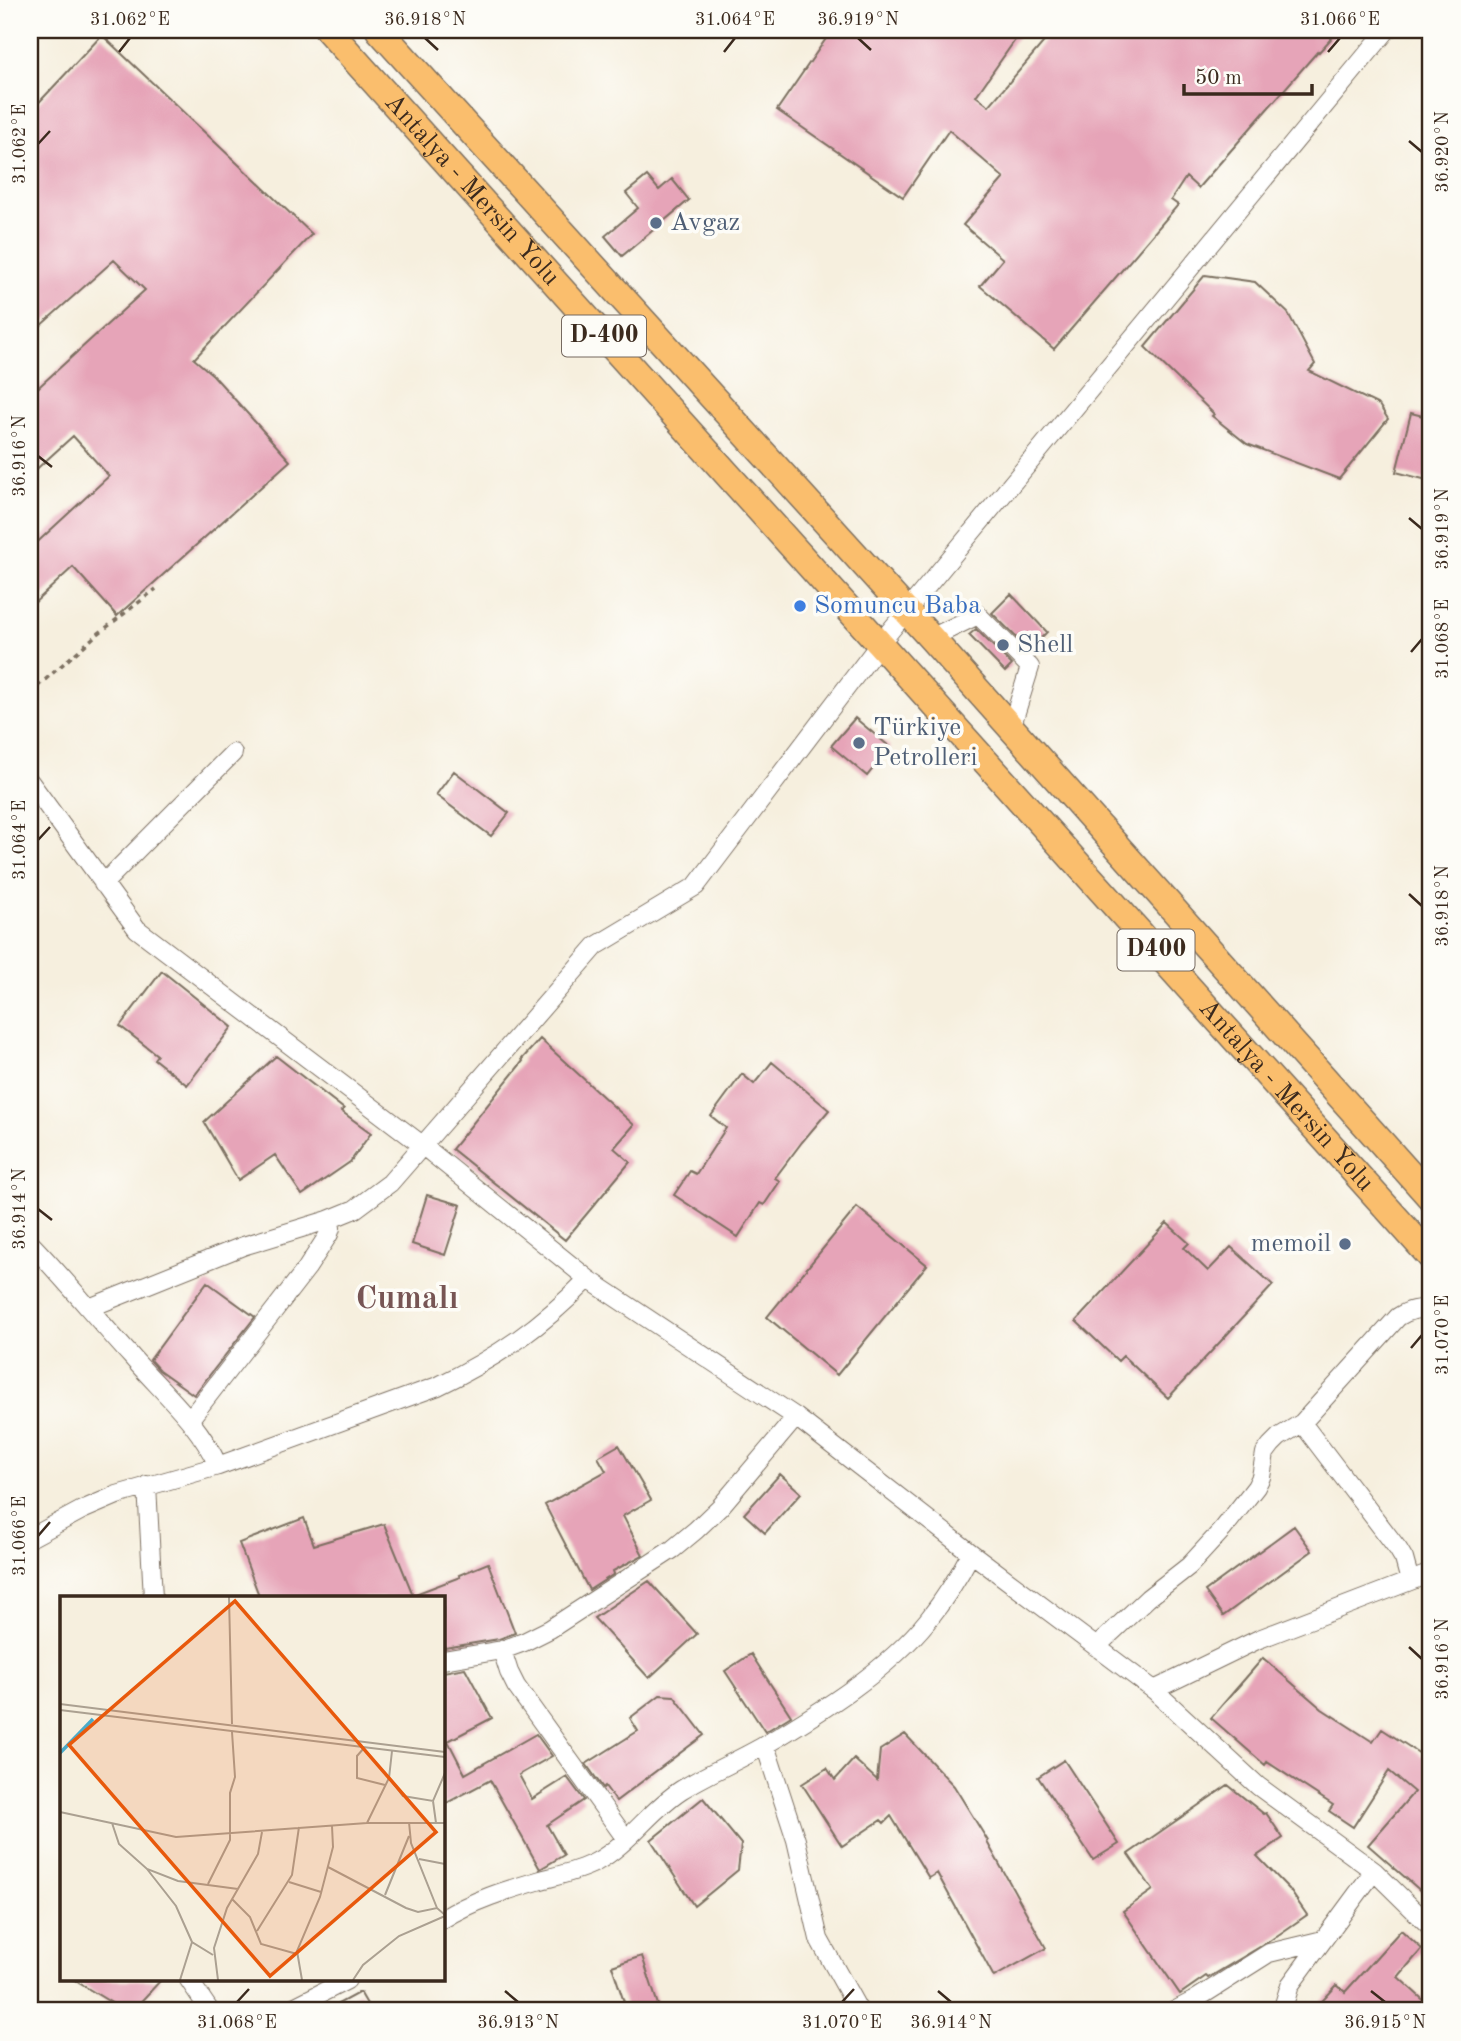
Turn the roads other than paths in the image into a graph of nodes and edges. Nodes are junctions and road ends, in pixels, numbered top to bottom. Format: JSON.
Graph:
{"nodes":[{"id":1,"x":328,"y":30,"type":"edge"},
{"id":2,"x":379,"y":30,"type":"edge"},
{"id":3,"x":1387,"y":30,"type":"edge"},
{"id":4,"x":906,"y":612,"type":"junction"},
{"id":5,"x":930,"y":638,"type":"junction"},
{"id":6,"x":881,"y":642,"type":"junction"},
{"id":7,"x":1011,"y":728,"type":"junction"},
{"id":8,"x":233,"y":753,"type":"dead end"},
{"id":9,"x":30,"y":782,"type":"edge"},
{"id":10,"x":103,"y":884,"type":"junction"},
{"id":11,"x":422,"y":1145,"type":"junction"},
{"id":12,"x":1431,"y":1198,"type":"edge"},
{"id":13,"x":328,"y":1220,"type":"junction"},
{"id":14,"x":30,"y":1243,"type":"edge"},
{"id":15,"x":1431,"y":1257,"type":"edge"},
{"id":16,"x":588,"y":1279,"type":"junction"},
{"id":17,"x":89,"y":1308,"type":"junction"},
{"id":18,"x":1431,"y":1309,"type":"edge"},
{"id":19,"x":796,"y":1417,"type":"junction"},
{"id":20,"x":190,"y":1419,"type":"junction"},
{"id":21,"x":1302,"y":1423,"type":"junction"},
{"id":22,"x":218,"y":1466,"type":"junction"},
{"id":23,"x":147,"y":1485,"type":"junction"},
{"id":24,"x":30,"y":1538,"type":"edge"},
{"id":25,"x":971,"y":1553,"type":"junction"},
{"id":26,"x":1431,"y":1573,"type":"edge"},
{"id":27,"x":1410,"y":1581,"type":"junction"},
{"id":28,"x":153,"y":1596,"type":"edge"},
{"id":29,"x":1096,"y":1647,"type":"junction"},
{"id":30,"x":502,"y":1650,"type":"junction"},
{"id":31,"x":444,"y":1660,"type":"edge"},
{"id":32,"x":1154,"y":1690,"type":"junction"},
{"id":33,"x":765,"y":1745,"type":"junction"},
{"id":34,"x":626,"y":1839,"type":"junction"},
{"id":35,"x":1374,"y":1871,"type":"junction"},
{"id":36,"x":444,"y":1918,"type":"edge"},
{"id":37,"x":1431,"y":1927,"type":"edge"},
{"id":38,"x":1323,"y":1940,"type":"junction"},
{"id":39,"x":190,"y":1982,"type":"edge"},
{"id":40,"x":343,"y":1982,"type":"edge"},
{"id":41,"x":210,"y":2011,"type":"edge"},
{"id":42,"x":286,"y":2011,"type":"edge"},
{"id":43,"x":859,"y":2011,"type":"edge"},
{"id":44,"x":1174,"y":2011,"type":"edge"},
{"id":45,"x":1282,"y":2011,"type":"edge"}],
"edges":[{"from":1,"to":6,"type":"highway","name":"Antalya - Mersin Yolu","number":"D-400"},
{"from":2,"to":4,"type":"highway","name":"Antalya - Mersin Yolu","number":"D400"},
{"from":3,"to":4,"type":"street"},
{"from":4,"to":5,"type":"highway","name":"Antalya - Mersin Yolu","number":"D400"},
{"from":4,"to":6,"type":"street"},
{"from":5,"to":7,"type":"highway","name":"Antalya - Mersin Yolu","number":"D400"},
{"from":5,"to":7,"type":"street"},
{"from":6,"to":11,"type":"street"},
{"from":6,"to":15,"type":"highway","name":"Antalya - Mersin Yolu","number":"D400"},
{"from":7,"to":12,"type":"highway","name":"Antalya - Mersin Yolu","number":"D400"},
{"from":8,"to":10,"type":"street"},
{"from":9,"to":10,"type":"street"},
{"from":10,"to":11,"type":"street"},
{"from":11,"to":13,"type":"street"},
{"from":11,"to":16,"type":"street"},
{"from":13,"to":17,"type":"street"},
{"from":13,"to":20,"type":"street"},
{"from":14,"to":17,"type":"street"},
{"from":16,"to":19,"type":"street"},
{"from":16,"to":22,"type":"street"},
{"from":17,"to":20,"type":"street"},
{"from":18,"to":21,"type":"street"},
{"from":19,"to":25,"type":"street"},
{"from":19,"to":30,"type":"street"},
{"from":20,"to":22,"type":"street"},
{"from":21,"to":27,"type":"street"},
{"from":21,"to":29,"type":"street"},
{"from":22,"to":23,"type":"street"},
{"from":23,"to":24,"type":"street"},
{"from":23,"to":28,"type":"street"},
{"from":25,"to":29,"type":"street"},
{"from":25,"to":33,"type":"street"},
{"from":26,"to":27,"type":"street"},
{"from":27,"to":32,"type":"street"},
{"from":29,"to":32,"type":"street"},
{"from":30,"to":31,"type":"street"},
{"from":30,"to":34,"type":"street"},
{"from":32,"to":35,"type":"street"},
{"from":33,"to":34,"type":"street"},
{"from":33,"to":43,"type":"street"},
{"from":34,"to":36,"type":"street"},
{"from":35,"to":37,"type":"street"},
{"from":35,"to":38,"type":"street"},
{"from":38,"to":44,"type":"street"},
{"from":38,"to":45,"type":"street"},
{"from":39,"to":41,"type":"street"},
{"from":40,"to":42,"type":"street"}]}
